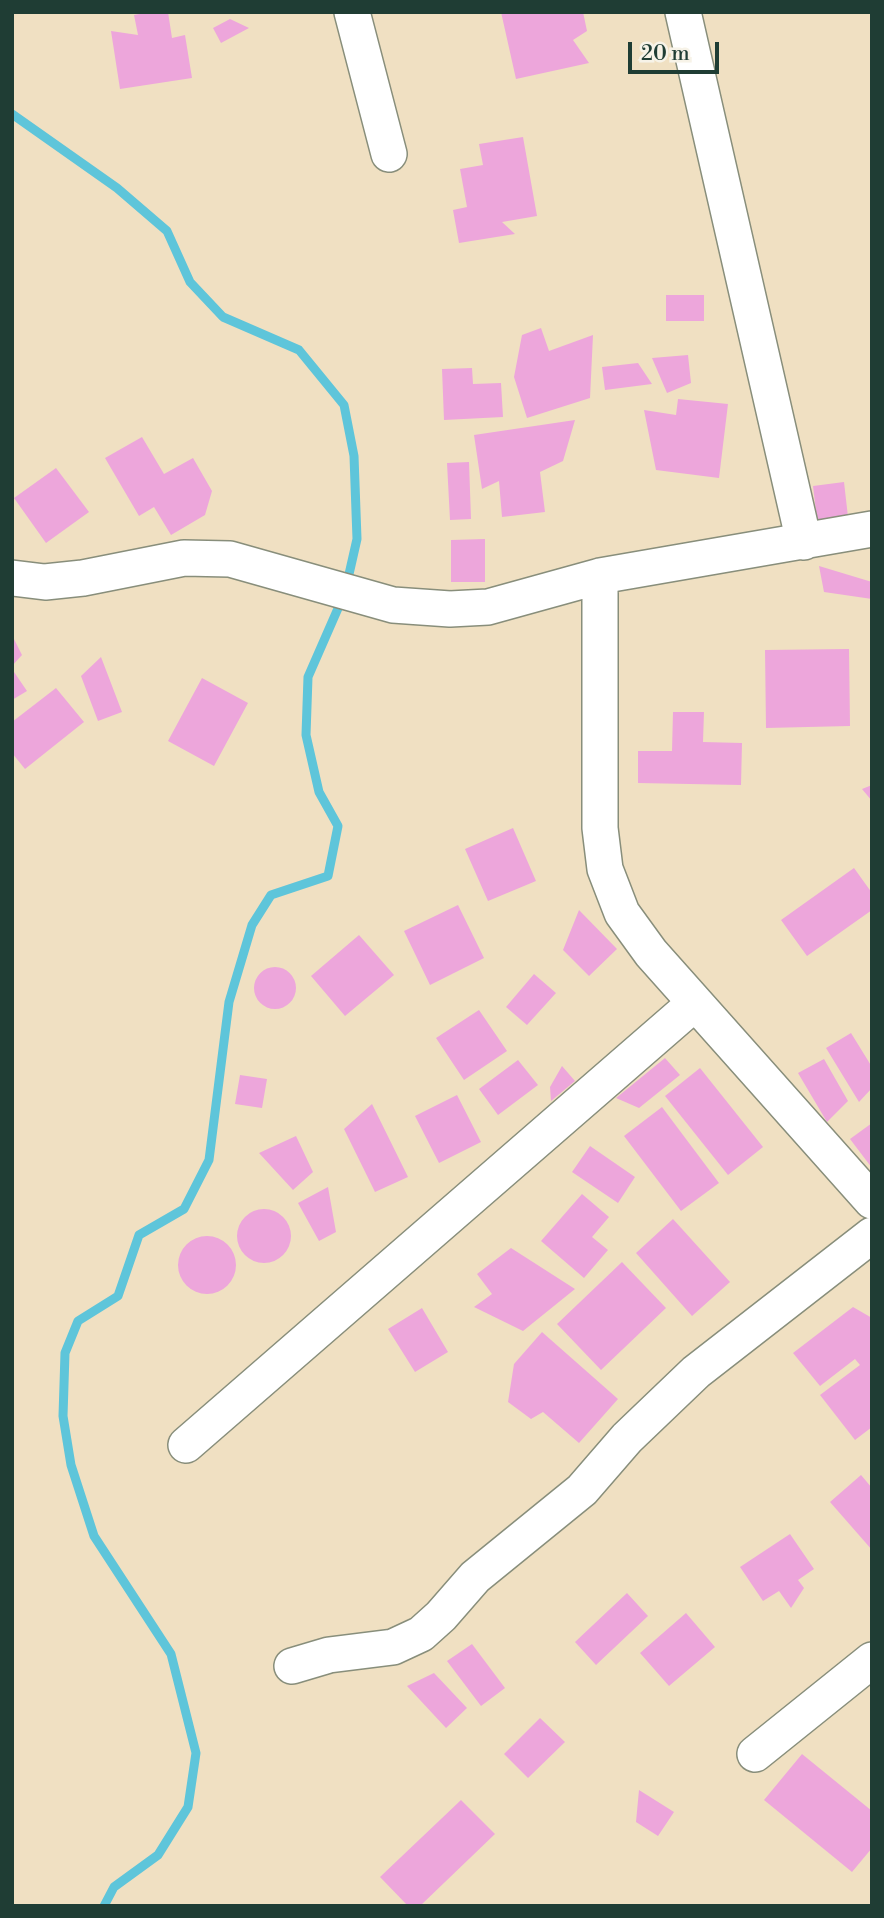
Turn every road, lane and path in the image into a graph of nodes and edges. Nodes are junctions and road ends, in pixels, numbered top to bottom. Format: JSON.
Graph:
{"nodes":[{"id":1,"x":352,"y":12,"type":"edge"},
{"id":2,"x":684,"y":12,"type":"edge"},
{"id":3,"x":389,"y":154,"type":"dead end"},
{"id":4,"x":872,"y":529,"type":"edge"},
{"id":5,"x":804,"y":542,"type":"junction"},
{"id":6,"x":600,"y":576,"type":"junction"},
{"id":7,"x":12,"y":578,"type":"edge"},
{"id":8,"x":695,"y":1003,"type":"junction"},
{"id":9,"x":872,"y":1201,"type":"edge"},
{"id":10,"x":872,"y":1236,"type":"edge"},
{"id":11,"x":186,"y":1445,"type":"dead end"},
{"id":12,"x":872,"y":1660,"type":"edge"},
{"id":13,"x":292,"y":1666,"type":"dead end"},
{"id":14,"x":755,"y":1754,"type":"dead end"}],
"edges":[{"from":1,"to":3,"type":"street"},
{"from":2,"to":5,"type":"street"},
{"from":4,"to":5,"type":"street"},
{"from":5,"to":6,"type":"street"},
{"from":6,"to":7,"type":"street"},
{"from":6,"to":8,"type":"street"},
{"from":8,"to":9,"type":"street"},
{"from":8,"to":11,"type":"street"},
{"from":10,"to":13,"type":"street"},
{"from":12,"to":14,"type":"street"}]}
